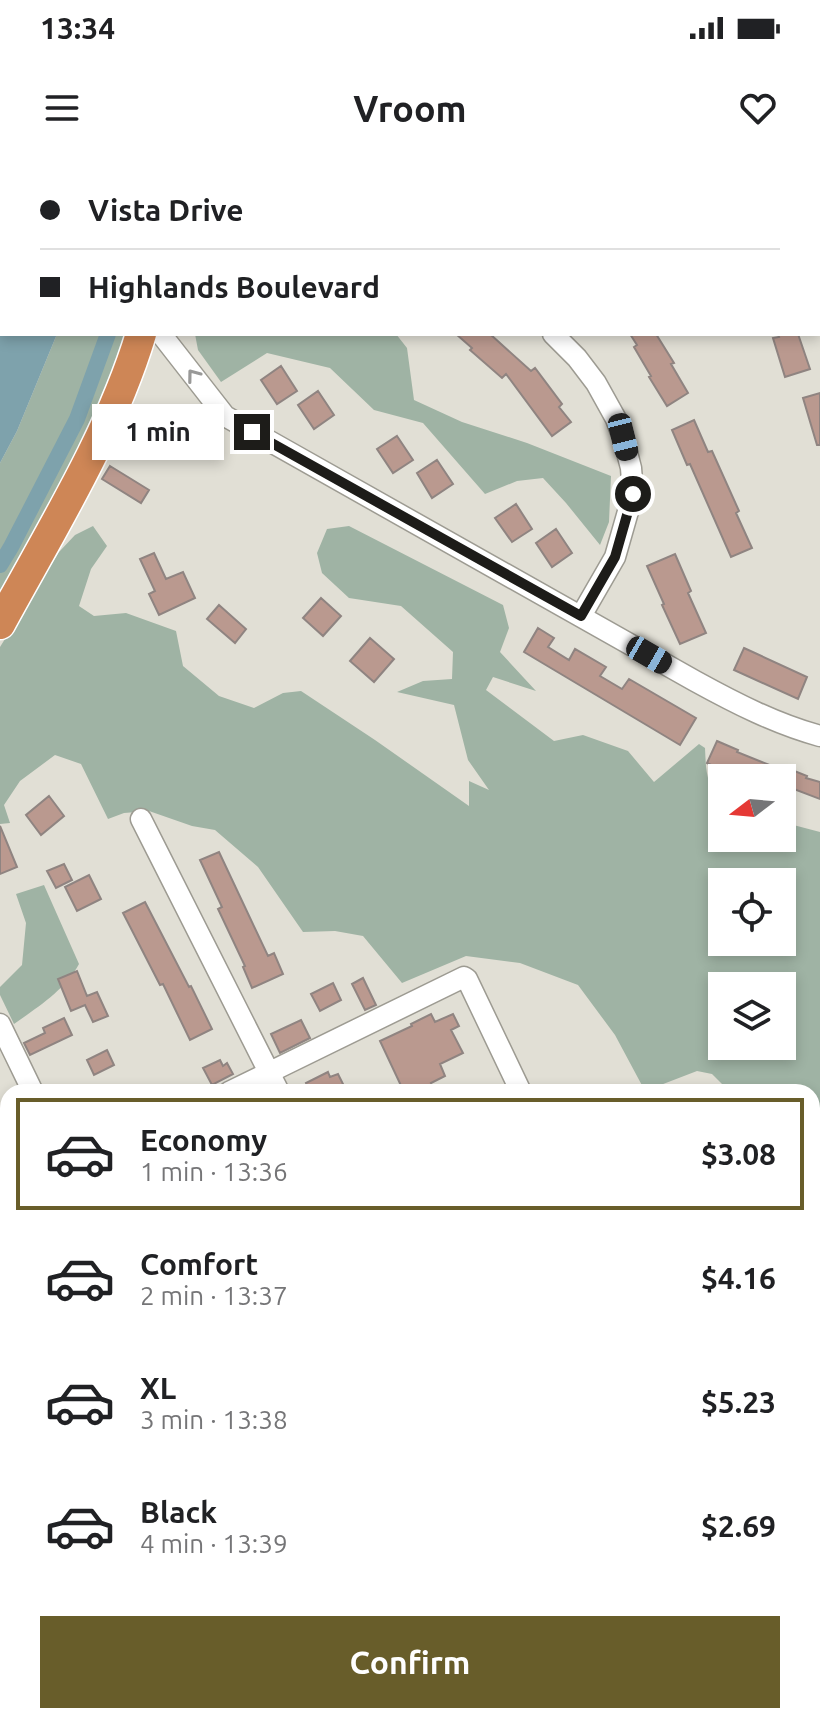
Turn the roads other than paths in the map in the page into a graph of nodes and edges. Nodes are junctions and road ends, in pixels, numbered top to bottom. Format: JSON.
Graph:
{"nodes":[{"id":1,"x":140,"y":336,"type":"edge"},
{"id":2,"x":163,"y":336,"type":"edge"},
{"id":3,"x":555,"y":336,"type":"edge"},
{"id":4,"x":225,"y":416,"type":"junction"},
{"id":5,"x":99,"y":437,"type":"junction"},
{"id":6,"x":581,"y":616,"type":"junction"},
{"id":7,"x":0,"y":624,"type":"edge"},
{"id":8,"x":820,"y":736,"type":"edge"},
{"id":9,"x":141,"y":819,"type":"dead end"},
{"id":10,"x":0,"y":1024,"type":"edge"},
{"id":11,"x":269,"y":1073,"type":"junction"},
{"id":12,"x":29,"y":1084,"type":"edge"},
{"id":13,"x":246,"y":1084,"type":"edge"},
{"id":14,"x":275,"y":1084,"type":"edge"},
{"id":15,"x":517,"y":1084,"type":"edge"}],
"edges":[{"from":1,"to":5,"type":"highway"},
{"from":4,"to":2,"type":"street","one_way":true},
{"from":3,"to":6,"type":"street"},
{"from":4,"to":5,"type":"street"},
{"from":4,"to":6,"type":"street"},
{"from":5,"to":7,"type":"highway"},
{"from":6,"to":8,"type":"street"},
{"from":9,"to":11,"type":"street"},
{"from":10,"to":12,"type":"street"},
{"from":11,"to":13,"type":"street"},
{"from":11,"to":14,"type":"street"},
{"from":11,"to":15,"type":"street"}]}
